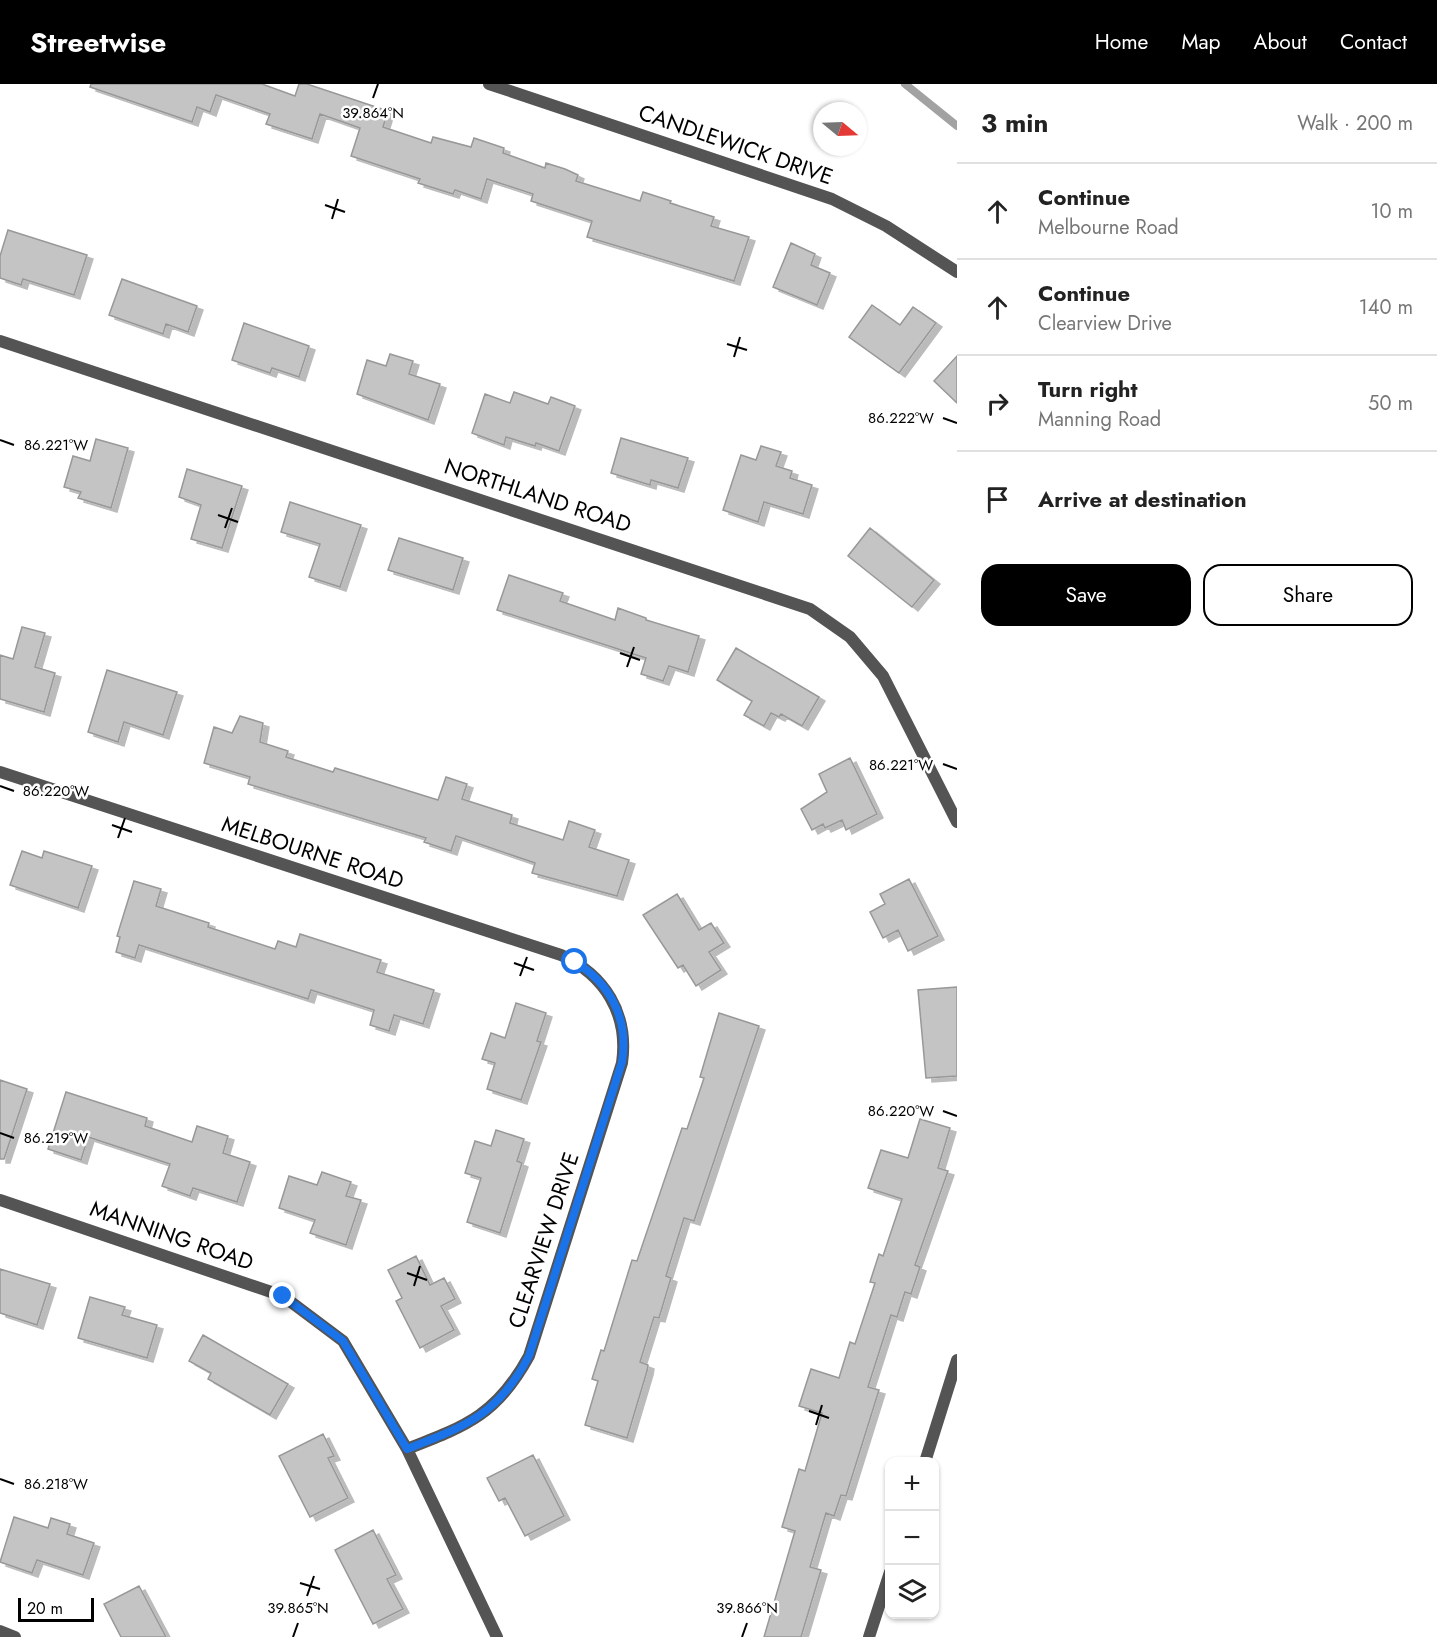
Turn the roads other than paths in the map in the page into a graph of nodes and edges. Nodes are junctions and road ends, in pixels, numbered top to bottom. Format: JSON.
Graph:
{"nodes":[{"id":1,"x":489,"y":84,"type":"edge"},
{"id":2,"x":957,"y":272,"type":"edge"},
{"id":3,"x":0,"y":341,"type":"edge"},
{"id":4,"x":0,"y":772,"type":"edge"},
{"id":5,"x":957,"y":822,"type":"edge"},
{"id":6,"x":605,"y":986,"type":"joint"},
{"id":7,"x":0,"y":1200,"type":"edge"},
{"id":8,"x":957,"y":1360,"type":"edge"},
{"id":9,"x":407,"y":1449,"type":"junction"},
{"id":10,"x":926,"y":1457,"type":"edge"},
{"id":11,"x":885,"y":1587,"type":"edge"},
{"id":12,"x":0,"y":1631,"type":"edge"},
{"id":13,"x":15,"y":1637,"type":"edge"},
{"id":14,"x":497,"y":1637,"type":"edge"},
{"id":15,"x":869,"y":1637,"type":"edge"}],
"edges":[{"from":1,"to":2,"type":"street","name":"CANDLEWICK DRIVE"},
{"from":3,"to":5,"type":"street","name":"NORTHLAND ROAD"},
{"from":4,"to":6,"type":"street","name":"MELBOURNE ROAD"},
{"from":6,"to":9,"type":"street","name":"CLEARVIEW DRIVE"},
{"from":7,"to":9,"type":"street","name":"MANNING ROAD"},
{"from":8,"to":10,"type":"street"},
{"from":9,"to":14,"type":"street","name":"MANNING ROAD"},
{"from":11,"to":15,"type":"street"},
{"from":12,"to":13,"type":"street"}]}
